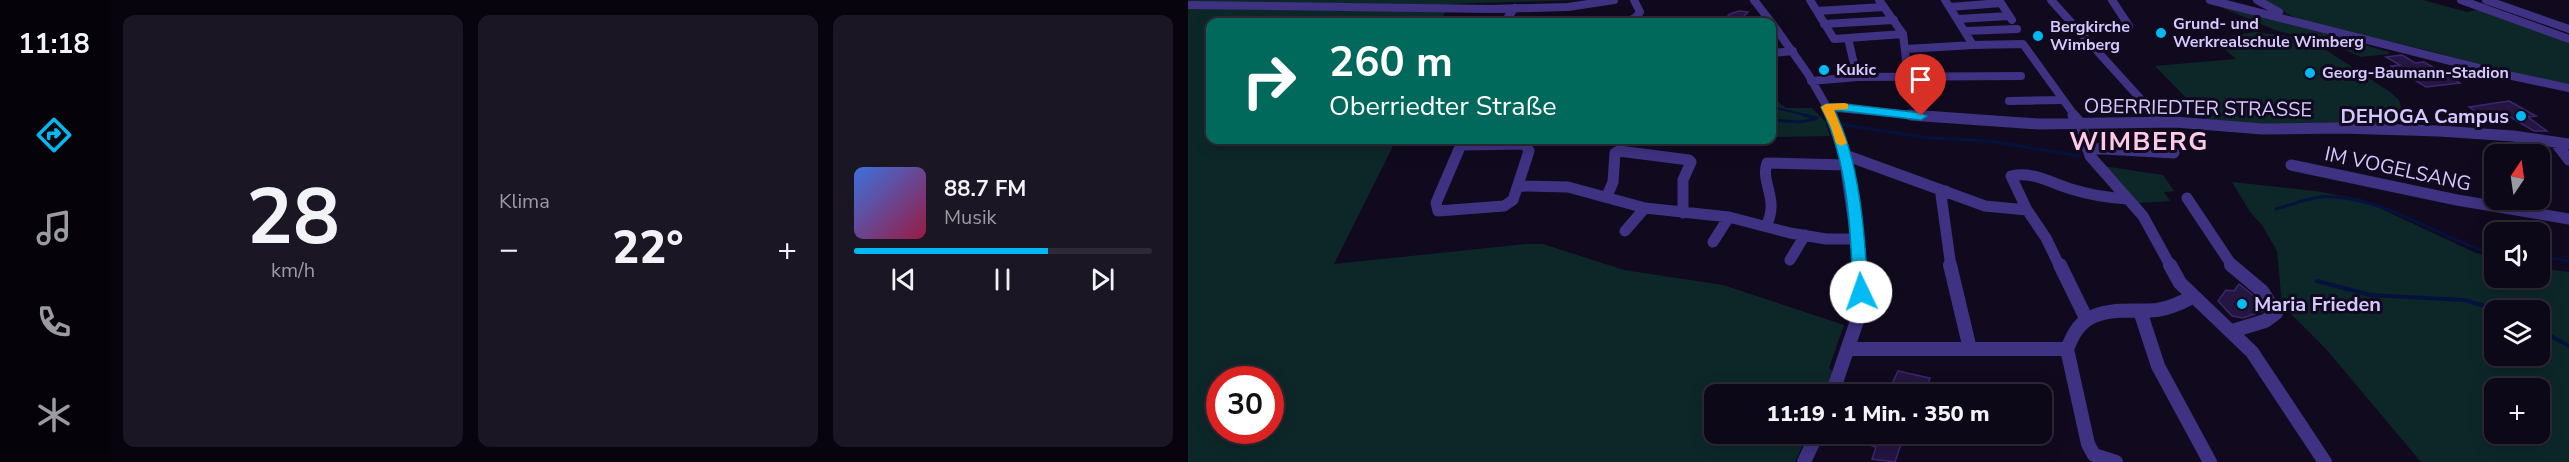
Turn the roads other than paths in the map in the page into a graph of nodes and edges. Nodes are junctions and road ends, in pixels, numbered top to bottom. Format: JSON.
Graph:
{"nodes":[{"id":1,"x":1614,"y":0,"type":"edge"},
{"id":2,"x":1634,"y":0,"type":"edge"},
{"id":3,"x":1754,"y":0,"type":"edge"},
{"id":4,"x":1810,"y":0,"type":"edge"},
{"id":5,"x":2051,"y":0,"type":"edge"},
{"id":6,"x":2112,"y":0,"type":"edge"},
{"id":7,"x":2210,"y":0,"type":"edge"},
{"id":8,"x":2257,"y":0,"type":"edge"},
{"id":9,"x":2461,"y":0,"type":"edge"},
{"id":10,"x":2486,"y":0,"type":"edge"},
{"id":11,"x":2000,"y":2,"type":"edge"},
{"id":12,"x":1882,"y":3,"type":"edge"},
{"id":13,"x":1948,"y":3,"type":"edge"},
{"id":14,"x":1188,"y":5,"type":"edge"},
{"id":15,"x":1515,"y":8,"type":"junction"},
{"id":16,"x":1817,"y":11,"type":"junction"},
{"id":17,"x":2010,"y":16,"type":"junction"},
{"id":18,"x":1507,"y":18,"type":"edge"},
{"id":19,"x":1635,"y":18,"type":"edge"},
{"id":20,"x":1767,"y":18,"type":"edge"},
{"id":21,"x":2283,"y":18,"type":"junction"},
{"id":22,"x":1957,"y":19,"type":"junction"},
{"id":23,"x":1894,"y":20,"type":"junction"},
{"id":24,"x":1824,"y":24,"type":"junction"},
{"id":25,"x":2129,"y":26,"type":"dead end"},
{"id":26,"x":1776,"y":29,"type":"edge"},
{"id":27,"x":2017,"y":29,"type":"junction"},
{"id":28,"x":2569,"y":29,"type":"edge"},
{"id":29,"x":1965,"y":31,"type":"junction"},
{"id":30,"x":1903,"y":34,"type":"junction"},
{"id":31,"x":1848,"y":38,"type":"junction"},
{"id":32,"x":2569,"y":39,"type":"edge"},
{"id":33,"x":2027,"y":44,"type":"dead end"},
{"id":34,"x":1973,"y":45,"type":"junction"},
{"id":35,"x":1906,"y":49,"type":"junction"},
{"id":36,"x":1793,"y":51,"type":"junction"},
{"id":37,"x":1776,"y":53,"type":"edge"},
{"id":38,"x":1857,"y":76,"type":"junction"},
{"id":39,"x":1908,"y":76,"type":"junction"},
{"id":40,"x":2021,"y":76,"type":"dead end"},
{"id":41,"x":1811,"y":81,"type":"junction"},
{"id":42,"x":2569,"y":88,"type":"edge"},
{"id":43,"x":2061,"y":100,"type":"junction"},
{"id":44,"x":2009,"y":101,"type":"dead end"},
{"id":45,"x":1826,"y":107,"type":"junction"},
{"id":46,"x":2161,"y":122,"type":"junction"},
{"id":47,"x":2081,"y":123,"type":"junction"},
{"id":48,"x":2555,"y":142,"type":"junction"},
{"id":49,"x":1461,"y":144,"type":"edge"},
{"id":50,"x":1525,"y":144,"type":"edge"},
{"id":51,"x":2569,"y":144,"type":"edge"},
{"id":52,"x":2087,"y":148,"type":"junction"},
{"id":53,"x":2174,"y":153,"type":"dead end"},
{"id":54,"x":1846,"y":160,"type":"junction"},
{"id":55,"x":2569,"y":160,"type":"edge"},
{"id":56,"x":2291,"y":165,"type":"dead end"},
{"id":57,"x":1520,"y":186,"type":"junction"},
{"id":58,"x":1946,"y":191,"type":"junction"},
{"id":59,"x":1607,"y":196,"type":"junction"},
{"id":60,"x":2187,"y":198,"type":"dead end"},
{"id":61,"x":2128,"y":199,"type":"junction"},
{"id":62,"x":1645,"y":208,"type":"junction"},
{"id":63,"x":2027,"y":210,"type":"junction"},
{"id":64,"x":1683,"y":213,"type":"junction"},
{"id":65,"x":1729,"y":217,"type":"junction"},
{"id":66,"x":2569,"y":219,"type":"edge"},
{"id":67,"x":1766,"y":226,"type":"junction"},
{"id":68,"x":1625,"y":231,"type":"dead end"},
{"id":69,"x":1804,"y":236,"type":"junction"},
{"id":70,"x":1856,"y":239,"type":"junction"},
{"id":71,"x":1713,"y":242,"type":"dead end"},
{"id":72,"x":1790,"y":260,"type":"dead end"},
{"id":73,"x":2192,"y":297,"type":"junction"},
{"id":74,"x":2140,"y":311,"type":"junction"},
{"id":75,"x":2086,"y":318,"type":"junction"},
{"id":76,"x":2232,"y":331,"type":"junction"},
{"id":77,"x":1848,"y":349,"type":"junction"},
{"id":78,"x":2067,"y":349,"type":"junction"},
{"id":79,"x":1970,"y":350,"type":"junction"},
{"id":80,"x":1836,"y":384,"type":"edge"},
{"id":81,"x":1812,"y":444,"type":"edge"},
{"id":82,"x":1804,"y":462,"type":"edge"},
{"id":83,"x":2116,"y":462,"type":"edge"},
{"id":84,"x":2211,"y":462,"type":"edge"},
{"id":85,"x":2325,"y":462,"type":"edge"}],
"edges":[{"from":1,"to":15,"type":"street"},
{"from":2,"to":19,"type":"street"},
{"from":3,"to":20,"type":"street"},
{"from":4,"to":16,"type":"street"},
{"from":5,"to":46,"type":"street"},
{"from":6,"to":25,"type":"street"},
{"from":7,"to":21,"type":"street"},
{"from":8,"to":21,"type":"street"},
{"from":9,"to":32,"type":"street"},
{"from":10,"to":28,"type":"street"},
{"from":11,"to":13,"type":"street"},
{"from":11,"to":17,"type":"street"},
{"from":12,"to":16,"type":"street"},
{"from":12,"to":23,"type":"street"},
{"from":13,"to":22,"type":"street"},
{"from":14,"to":15,"type":"street"},
{"from":15,"to":18,"type":"street"},
{"from":16,"to":24,"type":"street"},
{"from":17,"to":22,"type":"street"},
{"from":17,"to":27,"type":"street"},
{"from":21,"to":42,"type":"street"},
{"from":22,"to":29,"type":"street"},
{"from":23,"to":24,"type":"street"},
{"from":23,"to":30,"type":"street"},
{"from":24,"to":31,"type":"street"},
{"from":26,"to":36,"type":"street"},
{"from":27,"to":29,"type":"street"},
{"from":27,"to":33,"type":"street"},
{"from":29,"to":34,"type":"street"},
{"from":30,"to":31,"type":"street"},
{"from":30,"to":35,"type":"street"},
{"from":31,"to":38,"type":"street"},
{"from":34,"to":35,"type":"street"},
{"from":34,"to":43,"type":"street"},
{"from":35,"to":39,"type":"street"},
{"from":36,"to":37,"type":"street"},
{"from":36,"to":41,"type":"street"},
{"from":38,"to":39,"type":"street"},
{"from":38,"to":41,"type":"street"},
{"from":39,"to":40,"type":"street"},
{"from":41,"to":45,"type":"street"},
{"from":43,"to":44,"type":"street"},
{"from":43,"to":47,"type":"street"},
{"from":45,"to":47,"type":"street","name":"OBERRIEDTER STRASSE"},
{"from":45,"to":54,"type":"street"},
{"from":46,"to":47,"type":"street","name":"OBERRIEDTER STRASSE"},
{"from":46,"to":48,"type":"street","name":"OBERRIEDTER STRASSE"},
{"from":47,"to":52,"type":"street"},
{"from":48,"to":51,"type":"street","name":"OBERRIEDTER STRASSE"},
{"from":48,"to":55,"type":"street"},
{"from":49,"to":57,"type":"street"},
{"from":50,"to":57,"type":"street"},
{"from":52,"to":53,"type":"street"},
{"from":52,"to":61,"type":"street"},
{"from":54,"to":58,"type":"street"},
{"from":54,"to":67,"type":"street"},
{"from":54,"to":70,"type":"street"},
{"from":56,"to":66,"type":"street","name":"IM VOGELSANG"},
{"from":57,"to":59,"type":"street"},
{"from":58,"to":63,"type":"street"},
{"from":58,"to":79,"type":"street"},
{"from":59,"to":62,"type":"street"},
{"from":59,"to":64,"type":"street"},
{"from":60,"to":76,"type":"street"},
{"from":61,"to":63,"type":"street"},
{"from":61,"to":73,"type":"street"},
{"from":62,"to":64,"type":"street"},
{"from":62,"to":68,"type":"street"},
{"from":63,"to":75,"type":"street"},
{"from":64,"to":65,"type":"street"},
{"from":65,"to":67,"type":"street"},
{"from":65,"to":71,"type":"street"},
{"from":67,"to":69,"type":"street"},
{"from":69,"to":70,"type":"street"},
{"from":69,"to":72,"type":"street"},
{"from":70,"to":77,"type":"street"},
{"from":73,"to":74,"type":"street"},
{"from":73,"to":76,"type":"street"},
{"from":74,"to":75,"type":"street"},
{"from":74,"to":84,"type":"street"},
{"from":75,"to":78,"type":"street"},
{"from":76,"to":85,"type":"street"},
{"from":77,"to":79,"type":"street"},
{"from":77,"to":80,"type":"street"},
{"from":78,"to":79,"type":"street"},
{"from":78,"to":83,"type":"street"},
{"from":81,"to":82,"type":"street"}]}
